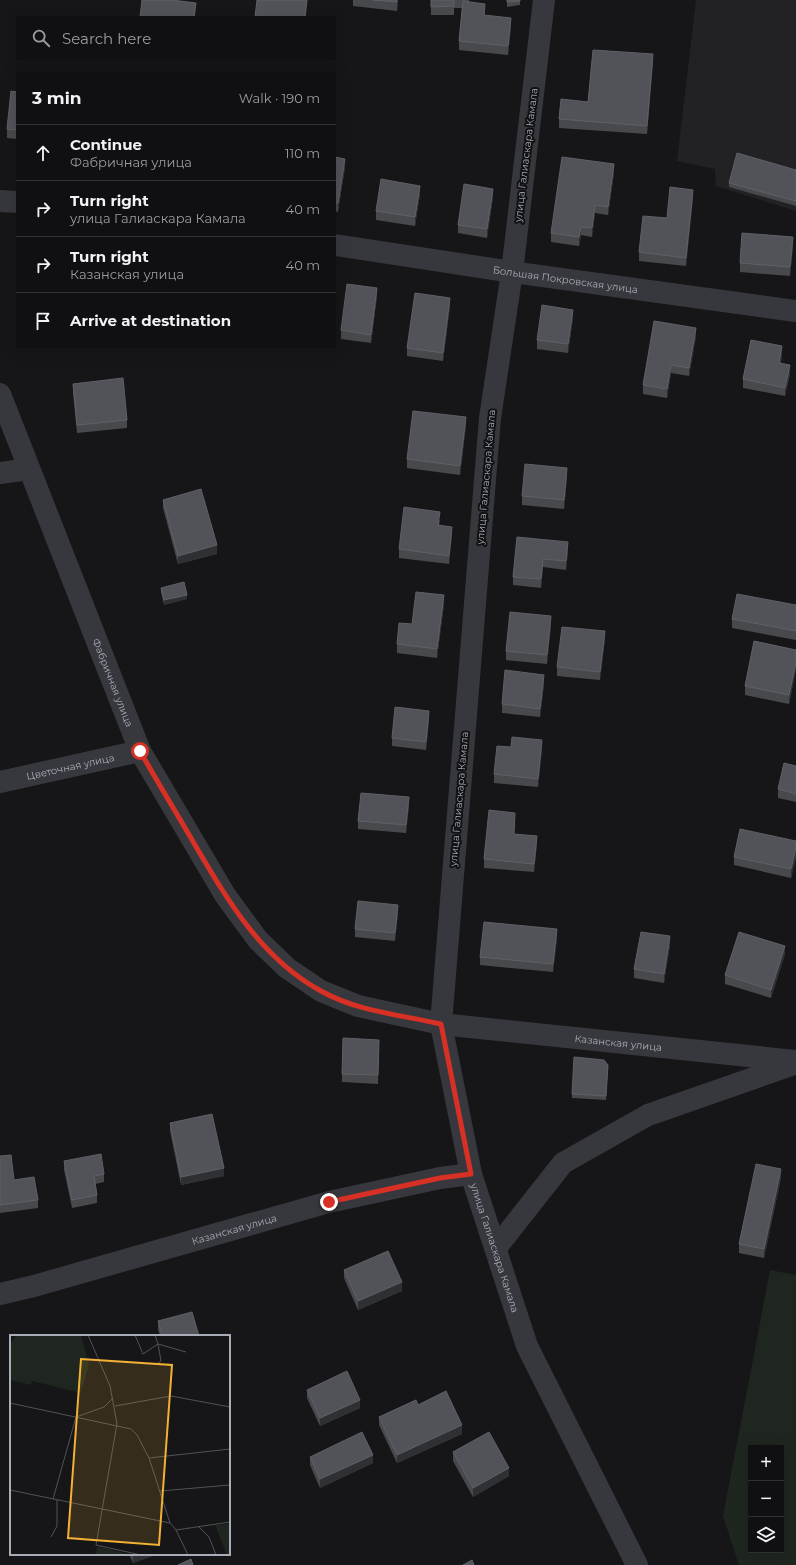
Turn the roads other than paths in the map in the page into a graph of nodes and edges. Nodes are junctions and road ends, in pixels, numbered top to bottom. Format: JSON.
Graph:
{"nodes":[{"id":1,"x":544,"y":0,"type":"edge"},
{"id":2,"x":0,"y":201,"type":"edge"},
{"id":3,"x":16,"y":202,"type":"edge"},
{"id":4,"x":336,"y":245,"type":"edge"},
{"id":5,"x":512,"y":272,"type":"junction"},
{"id":6,"x":796,"y":311,"type":"edge"},
{"id":7,"x":0,"y":394,"type":"edge"},
{"id":8,"x":28,"y":469,"type":"junction"},
{"id":9,"x":0,"y":473,"type":"edge"},
{"id":10,"x":140,"y":751,"type":"junction"},
{"id":11,"x":0,"y":782,"type":"edge"},
{"id":12,"x":441,"y":1024,"type":"junction"},
{"id":13,"x":796,"y":1062,"type":"edge"},
{"id":14,"x":471,"y":1174,"type":"junction"},
{"id":15,"x":496,"y":1248,"type":"junction"},
{"id":16,"x":0,"y":1294,"type":"edge"},
{"id":17,"x":637,"y":1565,"type":"edge"}],
"edges":[{"from":1,"to":5,"type":"street","name":"улица Галиаскара Камала"},
{"from":2,"to":3,"type":"street"},
{"from":4,"to":5,"type":"street","name":"Большая Покровская улица"},
{"from":5,"to":6,"type":"street","name":"Большая Покровская улица"},
{"from":5,"to":12,"type":"street","name":"улица Галиаскара Камала"},
{"from":7,"to":8,"type":"street","name":"Фабричная улица"},
{"from":8,"to":9,"type":"street"},
{"from":8,"to":10,"type":"street","name":"Фабричная улица"},
{"from":10,"to":11,"type":"street","name":"Цветочная улица"},
{"from":10,"to":12,"type":"street","name":"Фабричная улица"},
{"from":12,"to":13,"type":"street","name":"Казанская улица"},
{"from":12,"to":14,"type":"street","name":"улица Галиаскара Камала"},
{"from":13,"to":15,"type":"street"},
{"from":14,"to":15,"type":"street","name":"улица Галиаскара Камала"},
{"from":14,"to":16,"type":"street","name":"Казанская улица"},
{"from":15,"to":17,"type":"street","name":"улица Галиаскара Камала"}]}
